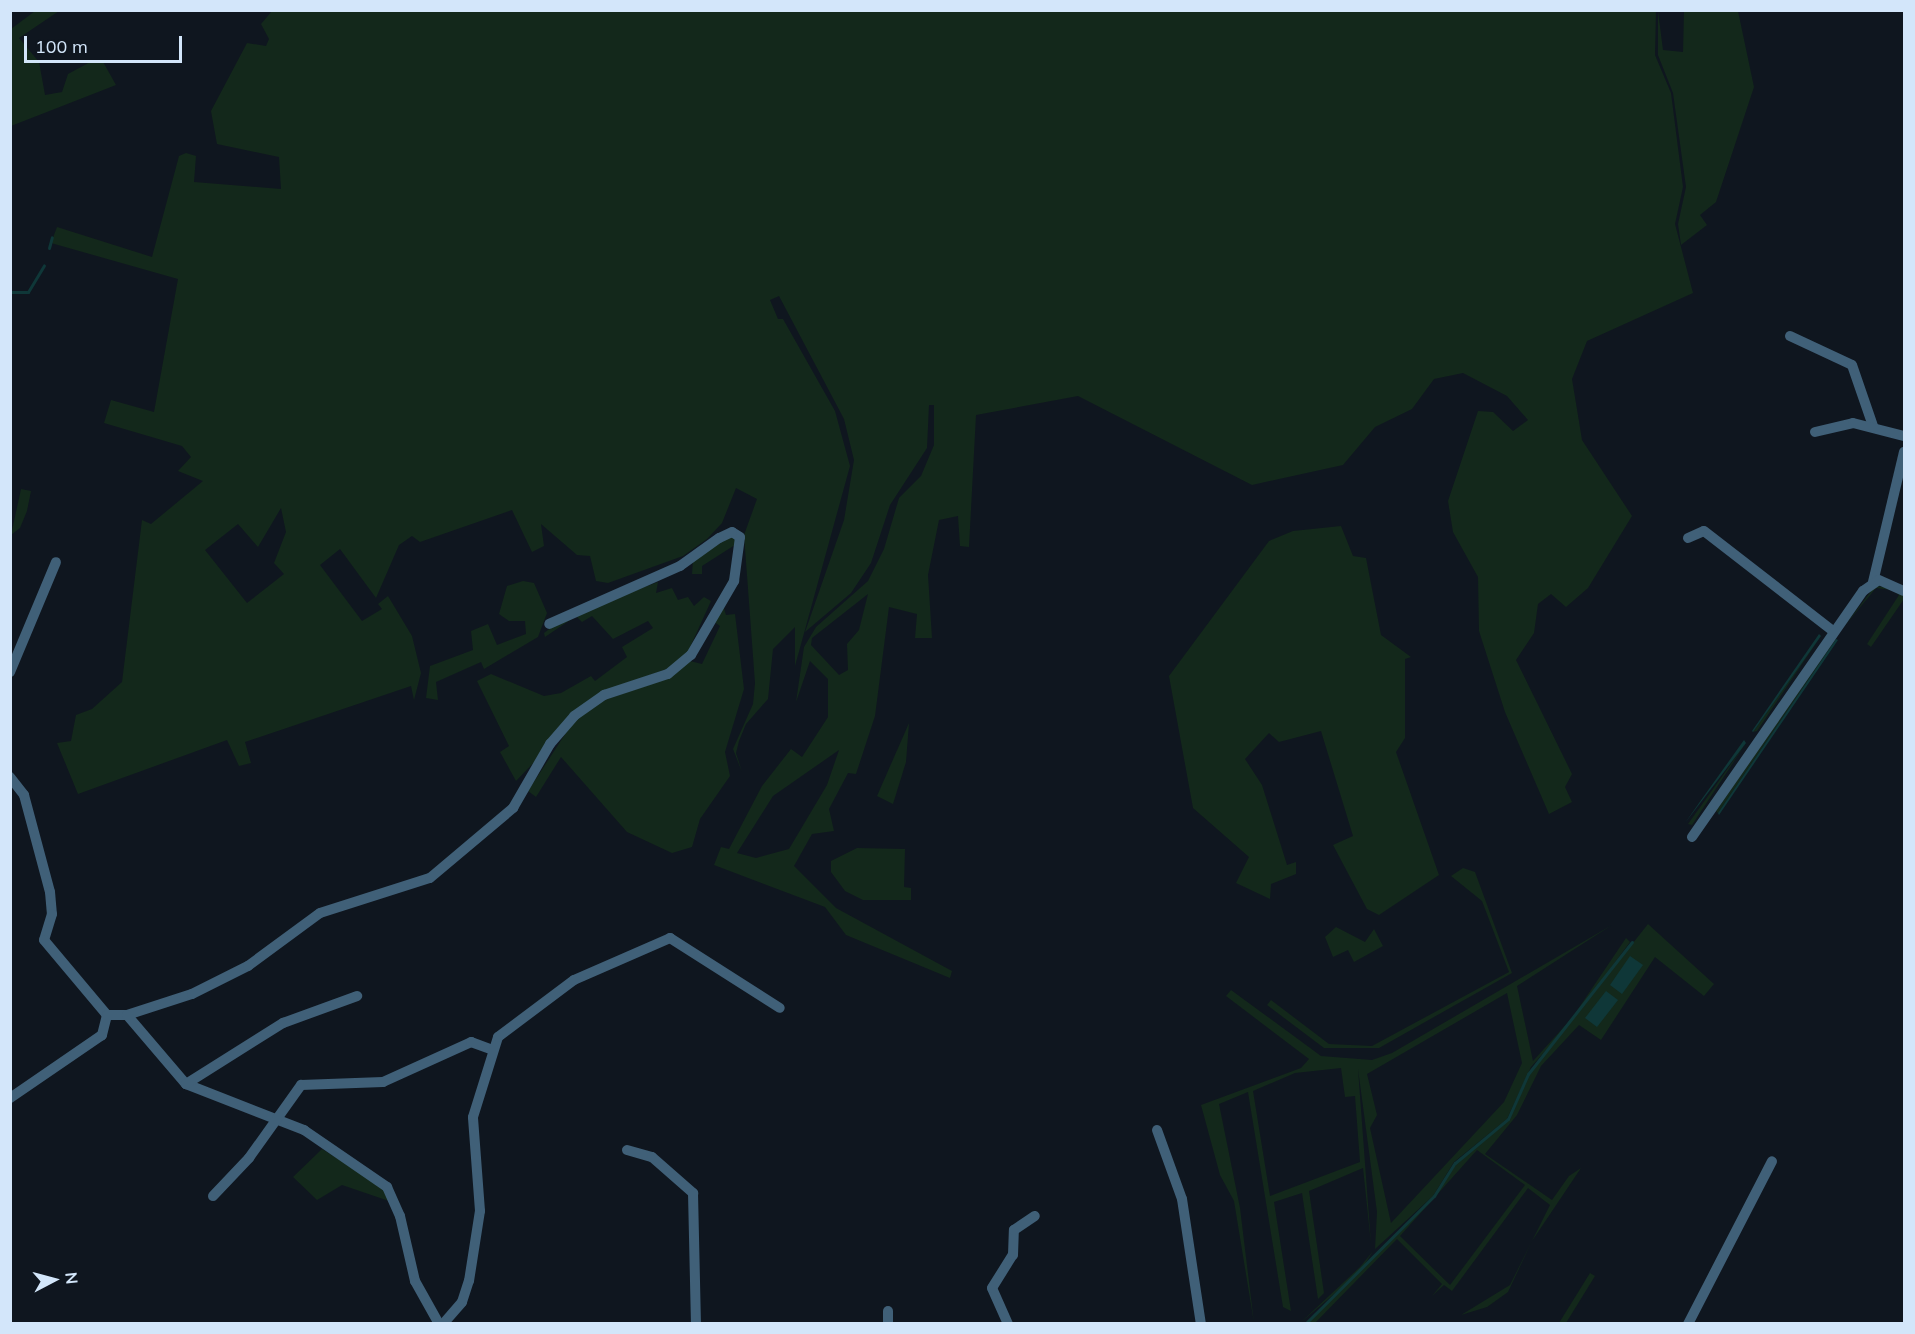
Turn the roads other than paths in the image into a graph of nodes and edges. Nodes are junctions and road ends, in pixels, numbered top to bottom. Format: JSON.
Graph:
{"nodes":[{"id":1,"x":1790,"y":336,"type":"dead end"},
{"id":2,"x":1873,"y":426,"type":"junction"},
{"id":3,"x":1815,"y":432,"type":"dead end"},
{"id":4,"x":1905,"y":438,"type":"edge"},
{"id":5,"x":1903,"y":453,"type":"edge"},
{"id":6,"x":1688,"y":538,"type":"dead end"},
{"id":7,"x":56,"y":562,"type":"dead end"},
{"id":8,"x":1873,"y":582,"type":"junction"},
{"id":9,"x":1905,"y":591,"type":"edge"},
{"id":10,"x":549,"y":624,"type":"dead end"},
{"id":11,"x":1833,"y":631,"type":"junction"},
{"id":12,"x":10,"y":672,"type":"edge"},
{"id":13,"x":10,"y":777,"type":"edge"},
{"id":14,"x":1692,"y":837,"type":"dead end"},
{"id":15,"x":357,"y":996,"type":"dead end"},
{"id":16,"x":780,"y":1008,"type":"dead end"},
{"id":17,"x":107,"y":1015,"type":"junction"},
{"id":18,"x":127,"y":1015,"type":"junction"},
{"id":19,"x":490,"y":1049,"type":"junction"},
{"id":20,"x":186,"y":1084,"type":"junction"},
{"id":21,"x":10,"y":1098,"type":"edge"},
{"id":22,"x":276,"y":1122,"type":"junction"},
{"id":23,"x":1157,"y":1130,"type":"dead end"},
{"id":24,"x":627,"y":1150,"type":"dead end"},
{"id":25,"x":1772,"y":1161,"type":"dead end"},
{"id":26,"x":213,"y":1196,"type":"dead end"},
{"id":27,"x":1035,"y":1216,"type":"dead end"},
{"id":28,"x":888,"y":1311,"type":"dead end"},
{"id":29,"x":441,"y":1323,"type":"edge"},
{"id":30,"x":696,"y":1323,"type":"edge"},
{"id":31,"x":888,"y":1323,"type":"edge"},
{"id":32,"x":1008,"y":1323,"type":"edge"},
{"id":33,"x":1201,"y":1323,"type":"edge"},
{"id":34,"x":1688,"y":1323,"type":"edge"}],
"edges":[{"from":1,"to":2,"type":"street"},
{"from":2,"to":3,"type":"street"},
{"from":2,"to":4,"type":"street"},
{"from":4,"to":5,"type":"street"},
{"from":5,"to":8,"type":"street"},
{"from":6,"to":11,"type":"street"},
{"from":7,"to":12,"type":"street"},
{"from":8,"to":9,"type":"street"},
{"from":8,"to":11,"type":"street"},
{"from":10,"to":18,"type":"street"},
{"from":11,"to":14,"type":"street"},
{"from":13,"to":17,"type":"street"},
{"from":15,"to":20,"type":"street"},
{"from":16,"to":19,"type":"street"},
{"from":17,"to":18,"type":"street"},
{"from":17,"to":21,"type":"street"},
{"from":18,"to":20,"type":"street"},
{"from":19,"to":22,"type":"street"},
{"from":19,"to":29,"type":"street"},
{"from":20,"to":22,"type":"street"},
{"from":22,"to":26,"type":"street"},
{"from":22,"to":29,"type":"street"},
{"from":23,"to":33,"type":"street"},
{"from":24,"to":30,"type":"street"},
{"from":25,"to":34,"type":"street"},
{"from":27,"to":32,"type":"street"},
{"from":28,"to":31,"type":"street"}]}
